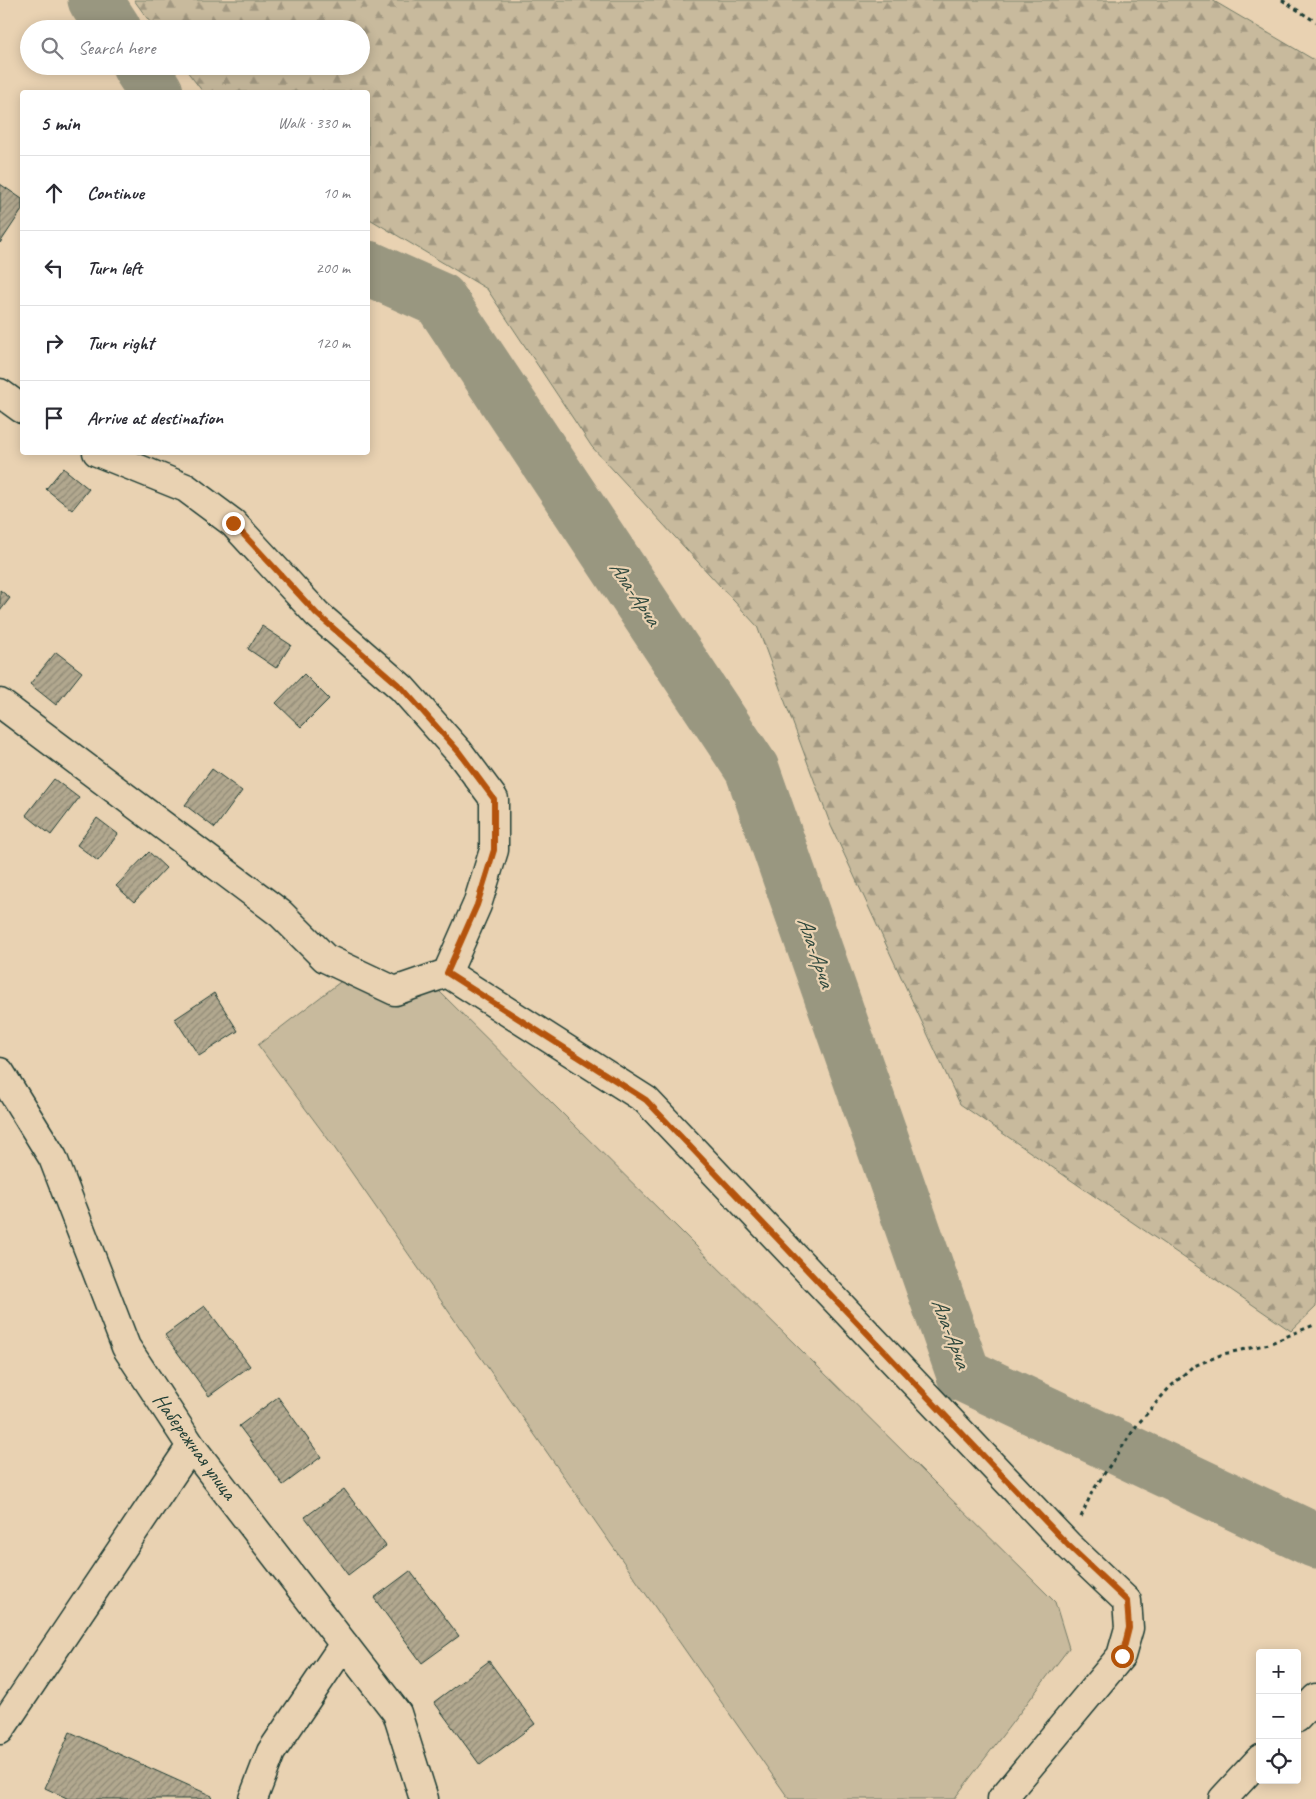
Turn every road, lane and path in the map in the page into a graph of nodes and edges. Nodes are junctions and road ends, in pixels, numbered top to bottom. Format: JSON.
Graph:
{"nodes":[{"id":1,"x":1282,"y":0,"type":"edge"},
{"id":2,"x":1316,"y":22,"type":"edge"},
{"id":3,"x":0,"y":393,"type":"edge"},
{"id":4,"x":20,"y":408,"type":"edge"},
{"id":5,"x":104,"y":455,"type":"edge"},
{"id":6,"x":0,"y":703,"type":"edge"},
{"id":7,"x":447,"y":973,"type":"junction"},
{"id":8,"x":0,"y":1072,"type":"edge"},
{"id":9,"x":1316,"y":1324,"type":"edge"},
{"id":10,"x":191,"y":1446,"type":"junction"},
{"id":11,"x":1092,"y":1492,"type":"dead end"},
{"id":12,"x":344,"y":1644,"type":"junction"},
{"id":13,"x":1316,"y":1698,"type":"edge"},
{"id":14,"x":1301,"y":1714,"type":"edge"},
{"id":15,"x":0,"y":1730,"type":"edge"},
{"id":16,"x":1256,"y":1763,"type":"edge"},
{"id":17,"x":253,"y":1799,"type":"edge"},
{"id":18,"x":424,"y":1799,"type":"edge"},
{"id":19,"x":1002,"y":1799,"type":"edge"},
{"id":20,"x":1223,"y":1799,"type":"edge"}],
"edges":[{"from":1,"to":2,"type":"path"},
{"from":3,"to":4,"type":"street"},
{"from":5,"to":7,"type":"street"},
{"from":6,"to":7,"type":"street"},
{"from":7,"to":19,"type":"street"},
{"from":8,"to":10,"type":"street","name":"Набережная улица"},
{"from":9,"to":11,"type":"path"},
{"from":10,"to":12,"type":"street","name":"Набережная улица"},
{"from":10,"to":15,"type":"street"},
{"from":12,"to":17,"type":"street"},
{"from":12,"to":18,"type":"street","name":"Набережная улица"},
{"from":13,"to":14,"type":"street"},
{"from":16,"to":20,"type":"street"}]}
